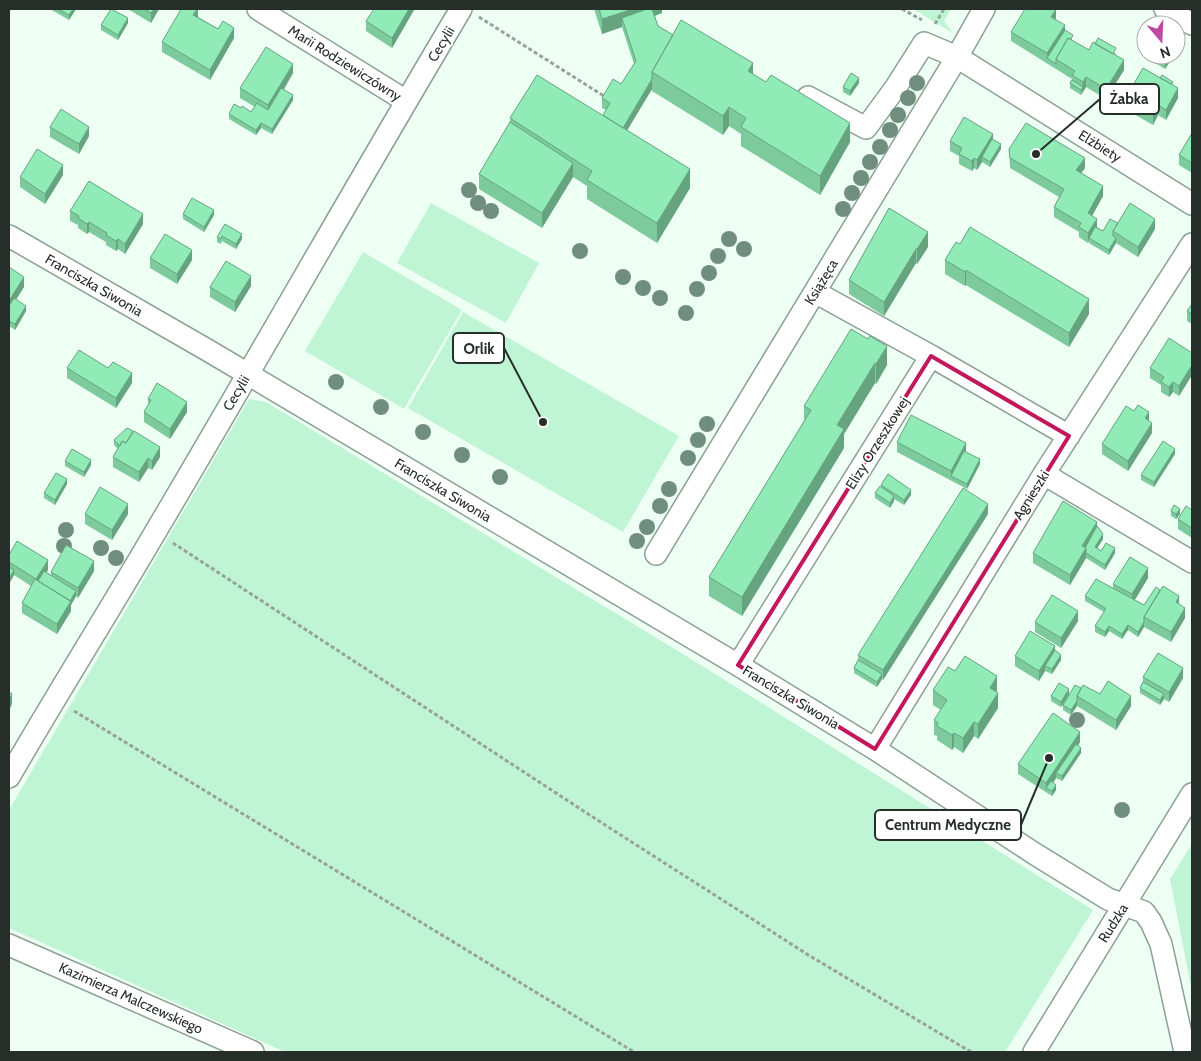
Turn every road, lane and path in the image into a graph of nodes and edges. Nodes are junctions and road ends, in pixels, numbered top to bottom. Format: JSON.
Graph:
{"nodes":[{"id":1,"x":258,"y":9,"type":"edge"},
{"id":2,"x":944,"y":9,"type":"edge"},
{"id":3,"x":984,"y":9,"type":"edge"},
{"id":4,"x":1165,"y":9,"type":"edge"},
{"id":5,"x":468,"y":11,"type":"edge"},
{"id":6,"x":1192,"y":24,"type":"edge"},
{"id":7,"x":933,"y":27,"type":"dead end"},
{"id":8,"x":957,"y":57,"type":"junction"},
{"id":9,"x":808,"y":97,"type":"edge"},
{"id":10,"x":607,"y":99,"type":"edge"},
{"id":11,"x":406,"y":100,"type":"junction"},
{"id":12,"x":1192,"y":204,"type":"edge"},
{"id":13,"x":9,"y":236,"type":"edge"},
{"id":14,"x":1192,"y":244,"type":"edge"},
{"id":15,"x":815,"y":292,"type":"junction"},
{"id":16,"x":931,"y":356,"type":"junction"},
{"id":17,"x":247,"y":374,"type":"junction"},
{"id":18,"x":1069,"y":436,"type":"junction"},
{"id":19,"x":1044,"y":474,"type":"junction"},
{"id":20,"x":156,"y":532,"type":"junction"},
{"id":21,"x":656,"y":554,"type":"dead end"},
{"id":22,"x":1192,"y":562,"type":"edge"},
{"id":23,"x":738,"y":665,"type":"junction"},
{"id":24,"x":54,"y":699,"type":"junction"},
{"id":25,"x":876,"y":749,"type":"junction"},
{"id":26,"x":9,"y":777,"type":"edge"},
{"id":27,"x":1192,"y":794,"type":"edge"},
{"id":28,"x":1125,"y":905,"type":"junction"},
{"id":29,"x":9,"y":945,"type":"edge"},
{"id":30,"x":253,"y":1052,"type":"edge"},
{"id":31,"x":634,"y":1052,"type":"edge"},
{"id":32,"x":971,"y":1052,"type":"edge"},
{"id":33,"x":1034,"y":1052,"type":"edge"},
{"id":34,"x":1185,"y":1052,"type":"edge"}],
"edges":[{"from":1,"to":11,"type":"street","name":"Marii Rodziewiczówny"},
{"from":2,"to":7,"type":"path"},
{"from":3,"to":8,"type":"street","name":"Książęca"},
{"from":4,"to":6,"type":"street"},
{"from":5,"to":10,"type":"path"},
{"from":5,"to":11,"type":"street","name":"Cecylii"},
{"from":8,"to":9,"type":"street","name":"Elżbiety"},
{"from":8,"to":12,"type":"street","name":"Elżbiety"},
{"from":8,"to":15,"type":"street","name":"Książęca"},
{"from":11,"to":17,"type":"street","name":"Cecylii"},
{"from":13,"to":17,"type":"street","name":"Franciszka Siwonia"},
{"from":14,"to":18,"type":"street","name":"Agnieszki"},
{"from":15,"to":16,"type":"street"},
{"from":15,"to":21,"type":"street","name":"Książęca"},
{"from":16,"to":18,"type":"street"},
{"from":16,"to":23,"type":"street","name":"Elizy Orzeszkowej"},
{"from":17,"to":20,"type":"street","name":"Cecylii"},
{"from":17,"to":23,"type":"street","name":"Franciszka Siwonia"},
{"from":18,"to":19,"type":"street","name":"Agnieszki"},
{"from":19,"to":22,"type":"street"},
{"from":19,"to":25,"type":"street","name":"Agnieszki"},
{"from":20,"to":24,"type":"street","name":"Cecylii"},
{"from":20,"to":32,"type":"path"},
{"from":23,"to":25,"type":"street","name":"Franciszka Siwonia"},
{"from":24,"to":26,"type":"street","name":"Cecylii"},
{"from":24,"to":31,"type":"path"},
{"from":25,"to":28,"type":"street","name":"Franciszka Siwonia"},
{"from":27,"to":28,"type":"street","name":"Rudzka"},
{"from":28,"to":33,"type":"street","name":"Rudzka"},
{"from":28,"to":34,"type":"street","name":"Franciszka Siwonia"},
{"from":29,"to":30,"type":"street","name":"Kazimierza Malczewskiego"}]}
